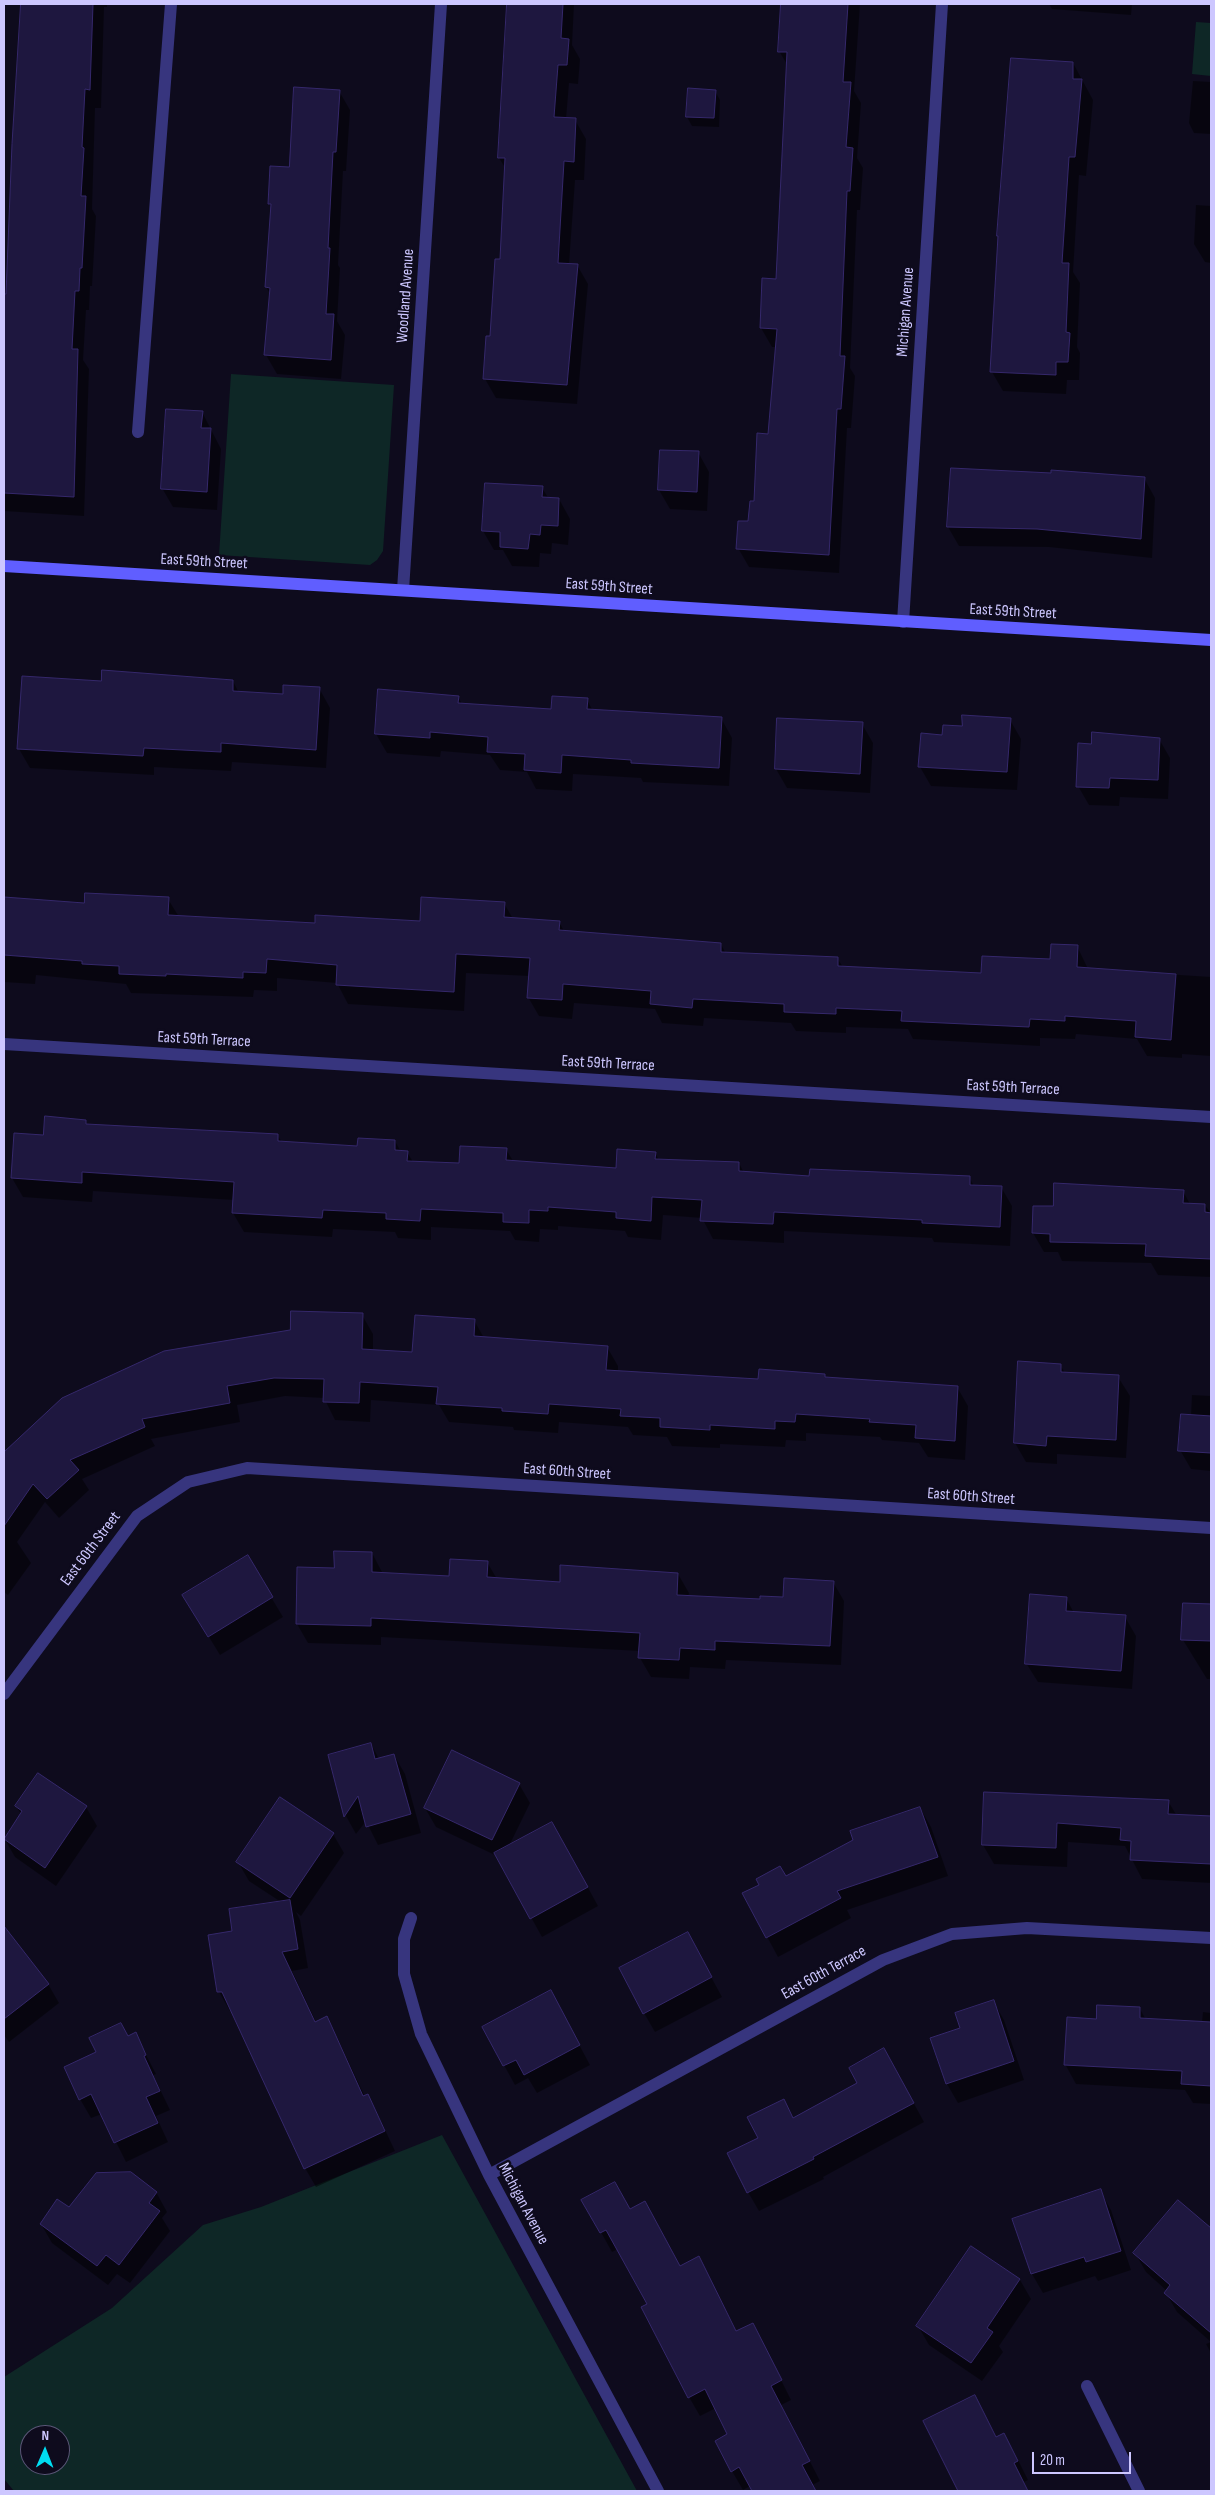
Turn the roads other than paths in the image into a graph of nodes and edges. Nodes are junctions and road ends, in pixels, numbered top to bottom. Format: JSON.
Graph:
{"nodes":[{"id":1,"x":171,"y":4,"type":"edge"},
{"id":2,"x":441,"y":4,"type":"edge"},
{"id":3,"x":942,"y":4,"type":"edge"},
{"id":4,"x":138,"y":432,"type":"dead end"},
{"id":5,"x":4,"y":566,"type":"edge"},
{"id":6,"x":403,"y":590,"type":"junction"},
{"id":7,"x":903,"y":622,"type":"junction"},
{"id":8,"x":1211,"y":640,"type":"edge"},
{"id":9,"x":4,"y":1044,"type":"edge"},
{"id":10,"x":1211,"y":1116,"type":"edge"},
{"id":11,"x":1211,"y":1528,"type":"edge"},
{"id":12,"x":9,"y":1676,"type":"edge"},
{"id":13,"x":4,"y":1694,"type":"edge"},
{"id":14,"x":411,"y":1918,"type":"dead end"},
{"id":15,"x":1211,"y":1938,"type":"edge"},
{"id":16,"x":489,"y":2175,"type":"junction"},
{"id":17,"x":1088,"y":2386,"type":"dead end"},
{"id":18,"x":658,"y":2491,"type":"edge"},
{"id":19,"x":1139,"y":2491,"type":"edge"}],
"edges":[{"from":1,"to":4,"type":"street"},
{"from":2,"to":6,"type":"street","name":"Woodland Avenue"},
{"from":3,"to":7,"type":"street","name":"Michigan Avenue"},
{"from":5,"to":6,"type":"street","name":"East 59th Street"},
{"from":6,"to":7,"type":"street","name":"East 59th Street"},
{"from":7,"to":8,"type":"street","name":"East 59th Street"},
{"from":9,"to":10,"type":"street","name":"East 59th Terrace"},
{"from":11,"to":12,"type":"street","name":"East 60th Street"},
{"from":12,"to":13,"type":"street"},
{"from":14,"to":16,"type":"street","name":"Michigan Avenue"},
{"from":15,"to":16,"type":"street","name":"East 60th Terrace"},
{"from":16,"to":18,"type":"street","name":"Michigan Avenue"},
{"from":17,"to":19,"type":"street"}]}
